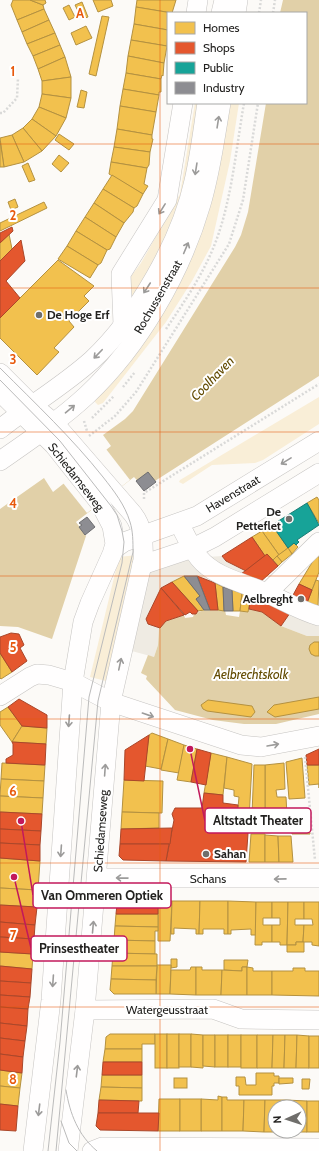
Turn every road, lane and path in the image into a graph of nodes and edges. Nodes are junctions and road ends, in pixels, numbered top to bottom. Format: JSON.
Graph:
{"nodes":[{"id":1,"x":198,"y":0,"type":"edge"},
{"id":2,"x":224,"y":0,"type":"edge"},
{"id":3,"x":238,"y":0,"type":"edge"},
{"id":4,"x":261,"y":0,"type":"edge"},
{"id":5,"x":275,"y":0,"type":"edge"},
{"id":6,"x":196,"y":12,"type":"edge"},
{"id":7,"x":222,"y":12,"type":"edge"},
{"id":8,"x":236,"y":12,"type":"edge"},
{"id":9,"x":259,"y":12,"type":"edge"},
{"id":10,"x":273,"y":12,"type":"edge"},
{"id":11,"x":18,"y":78,"type":"dead end"},
{"id":12,"x":183,"y":104,"type":"edge"},
{"id":13,"x":207,"y":104,"type":"edge"},
{"id":14,"x":221,"y":104,"type":"edge"},
{"id":15,"x":258,"y":104,"type":"edge"},
{"id":16,"x":0,"y":113,"type":"edge"},
{"id":17,"x":124,"y":324,"type":"junction"},
{"id":18,"x":0,"y":374,"type":"edge"},
{"id":19,"x":319,"y":384,"type":"edge"},
{"id":20,"x":0,"y":392,"type":"edge"},
{"id":21,"x":26,"y":409,"type":"junction"},
{"id":22,"x":85,"y":423,"type":"dead end"},
{"id":23,"x":47,"y":428,"type":"junction"},
{"id":24,"x":0,"y":429,"type":"edge"},
{"id":25,"x":319,"y":441,"type":"edge"},
{"id":26,"x":0,"y":461,"type":"edge"},
{"id":27,"x":319,"y":473,"type":"edge"},
{"id":28,"x":106,"y":498,"type":"junction"},
{"id":29,"x":144,"y":500,"type":"dead end"},
{"id":30,"x":179,"y":523,"type":"junction"},
{"id":31,"x":143,"y":536,"type":"junction"},
{"id":32,"x":319,"y":542,"type":"edge"},
{"id":33,"x":193,"y":548,"type":"junction"},
{"id":34,"x":114,"y":549,"type":"junction"},
{"id":35,"x":142,"y":564,"type":"junction"},
{"id":36,"x":267,"y":593,"type":"junction"},
{"id":37,"x":319,"y":616,"type":"edge"},
{"id":38,"x":72,"y":682,"type":"junction"},
{"id":39,"x":0,"y":696,"type":"edge"},
{"id":40,"x":111,"y":702,"type":"junction"},
{"id":41,"x":311,"y":738,"type":"edge"},
{"id":42,"x":97,"y":878,"type":"junction"},
{"id":43,"x":318,"y":878,"type":"edge"},
{"id":44,"x":85,"y":1010,"type":"junction"},
{"id":45,"x":319,"y":1020,"type":"edge"},
{"id":46,"x":319,"y":1148,"type":"edge"},
{"id":47,"x":33,"y":1151,"type":"edge"},
{"id":48,"x":68,"y":1151,"type":"edge"},
{"id":49,"x":92,"y":1151,"type":"edge"}],
"edges":[{"from":1,"to":6,"type":"street"},
{"from":2,"to":7,"type":"street"},
{"from":3,"to":8,"type":"street"},
{"from":4,"to":9,"type":"path"},
{"from":5,"to":10,"type":"path"},
{"from":11,"to":16,"type":"path"},
{"from":12,"to":17,"type":"street","name":"Rochussenstraat","one_way":true},
{"from":13,"to":17,"type":"street","name":"Rochussenstraat","one_way":true},
{"from":23,"to":14,"type":"street","name":"Rochussenstraat","one_way":true},
{"from":15,"to":22,"type":"path"},
{"from":17,"to":21,"type":"street","name":"Rochussenstraat","one_way":true},
{"from":18,"to":21,"type":"street"},
{"from":19,"to":29,"type":"path"},
{"from":20,"to":21,"type":"street"},
{"from":21,"to":23,"type":"street","name":"Schiedamseweg"},
{"from":21,"to":24,"type":"street","name":"Rochussenstraat"},
{"from":23,"to":26,"type":"street","name":"Rochussenstraat"},
{"from":23,"to":28,"type":"street","name":"Schiedamseweg"},
{"from":25,"to":30,"type":"street","name":"Havenstraat","one_way":true},
{"from":27,"to":33,"type":"street"},
{"from":28,"to":31,"type":"street","name":"Schiedamseweg"},
{"from":28,"to":34,"type":"street","name":"Schiedamseweg"},
{"from":30,"to":31,"type":"street","name":"Havenstraat"},
{"from":30,"to":33,"type":"street"},
{"from":31,"to":34,"type":"street"},
{"from":31,"to":35,"type":"street","name":"Schiedamseweg"},
{"from":32,"to":36,"type":"street"},
{"from":33,"to":35,"type":"street"},
{"from":33,"to":36,"type":"street"},
{"from":34,"to":38,"type":"street","name":"Schiedamseweg"},
{"from":40,"to":35,"type":"street","name":"Schiedamseweg","one_way":true},
{"from":36,"to":37,"type":"street"},
{"from":38,"to":39,"type":"street"},
{"from":38,"to":40,"type":"street"},
{"from":38,"to":47,"type":"street","name":"Schiedamseweg","one_way":true},
{"from":40,"to":41,"type":"street","one_way":true},
{"from":42,"to":40,"type":"street","name":"Schiedamseweg","one_way":true},
{"from":41,"to":43,"type":"path"},
{"from":43,"to":42,"type":"street","name":"Schans","one_way":true},
{"from":44,"to":42,"type":"street","name":"Schiedamseweg","one_way":true},
{"from":44,"to":45,"type":"street","name":"Watergeusstraat"},
{"from":48,"to":44,"type":"street","name":"Schiedamseweg","one_way":true},
{"from":46,"to":49,"type":"street"}]}
